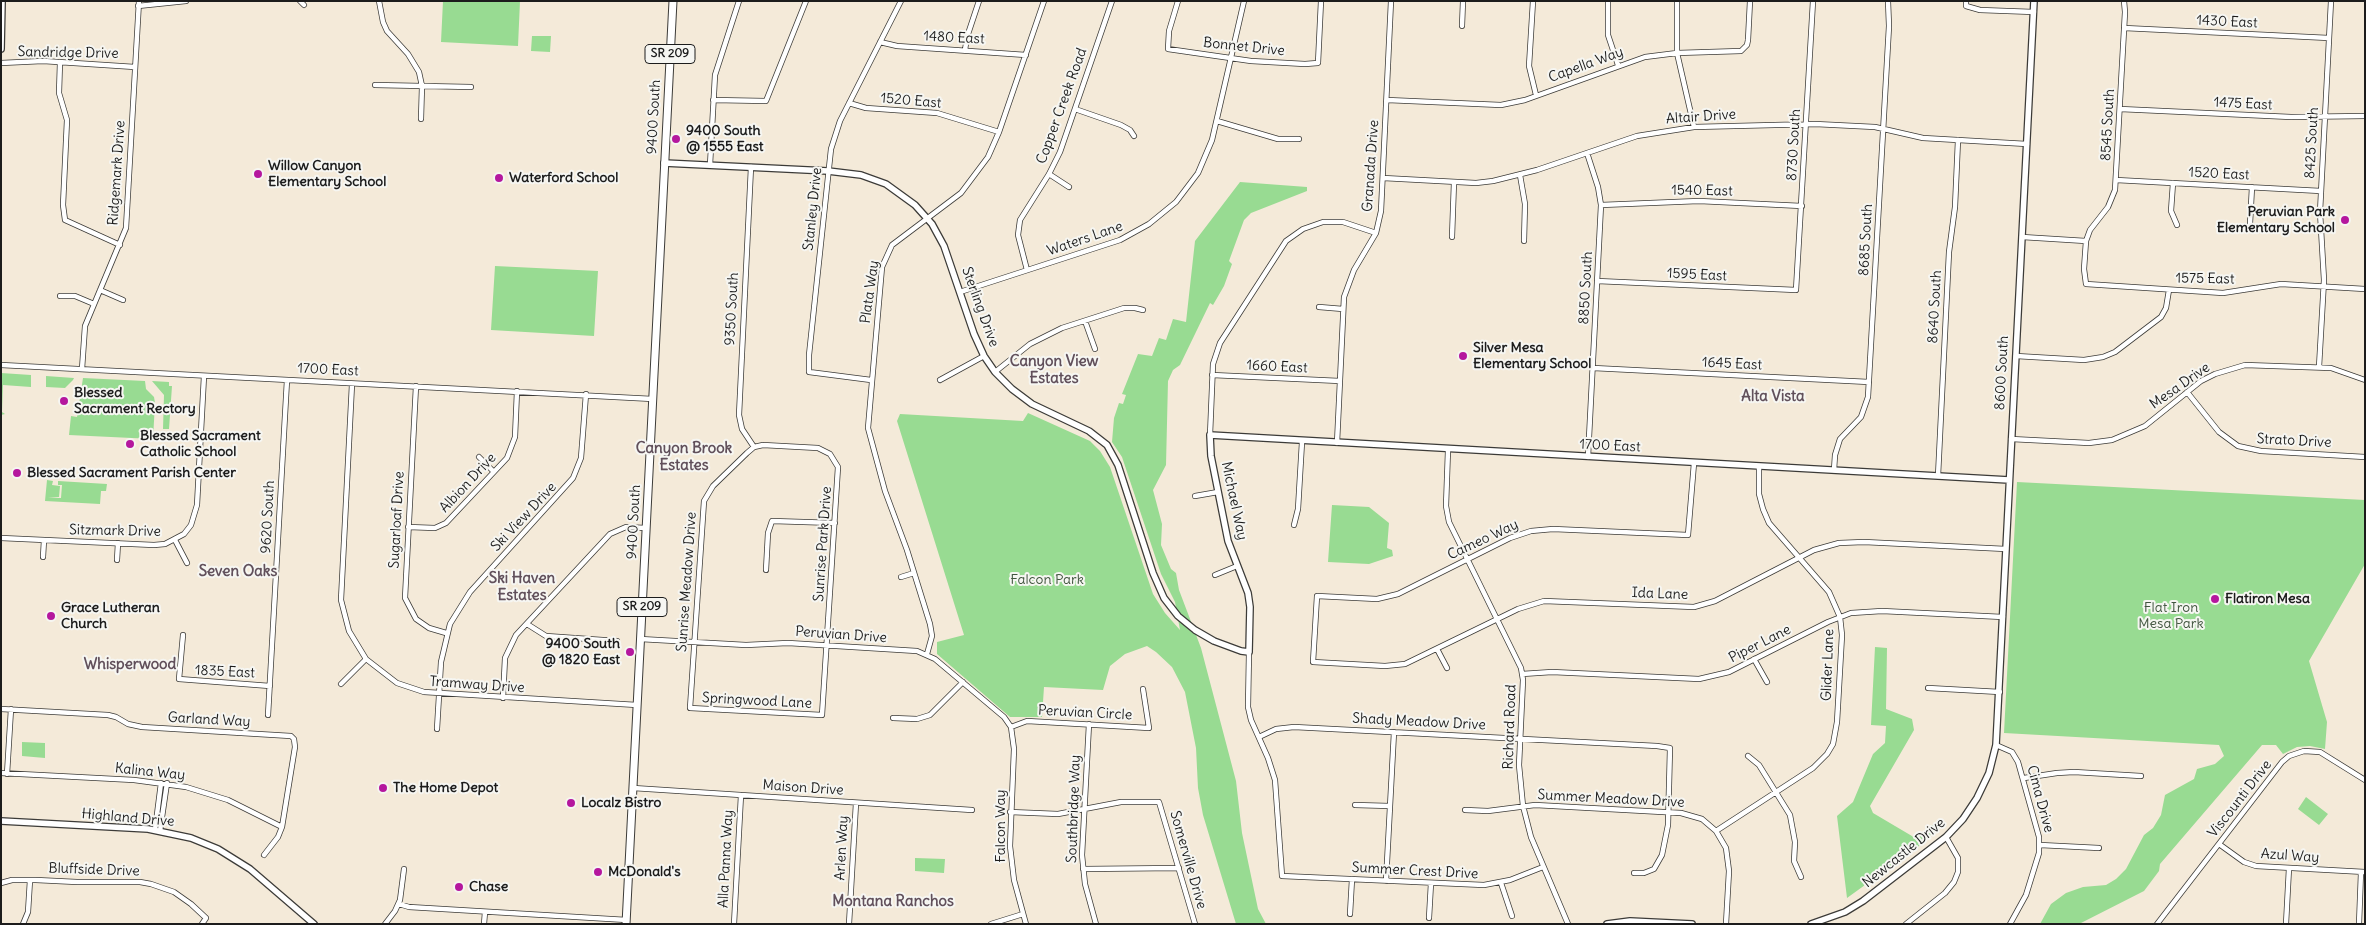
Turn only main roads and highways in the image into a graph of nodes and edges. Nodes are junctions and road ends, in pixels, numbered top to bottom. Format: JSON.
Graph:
{"nodes":[{"id":1,"x":673,"y":1,"type":"edge"},
{"id":2,"x":626,"y":922,"type":"edge"}],
"edges":[{"from":1,"to":2,"type":"main road","name":"9400 South","number":"SR 209"}]}
